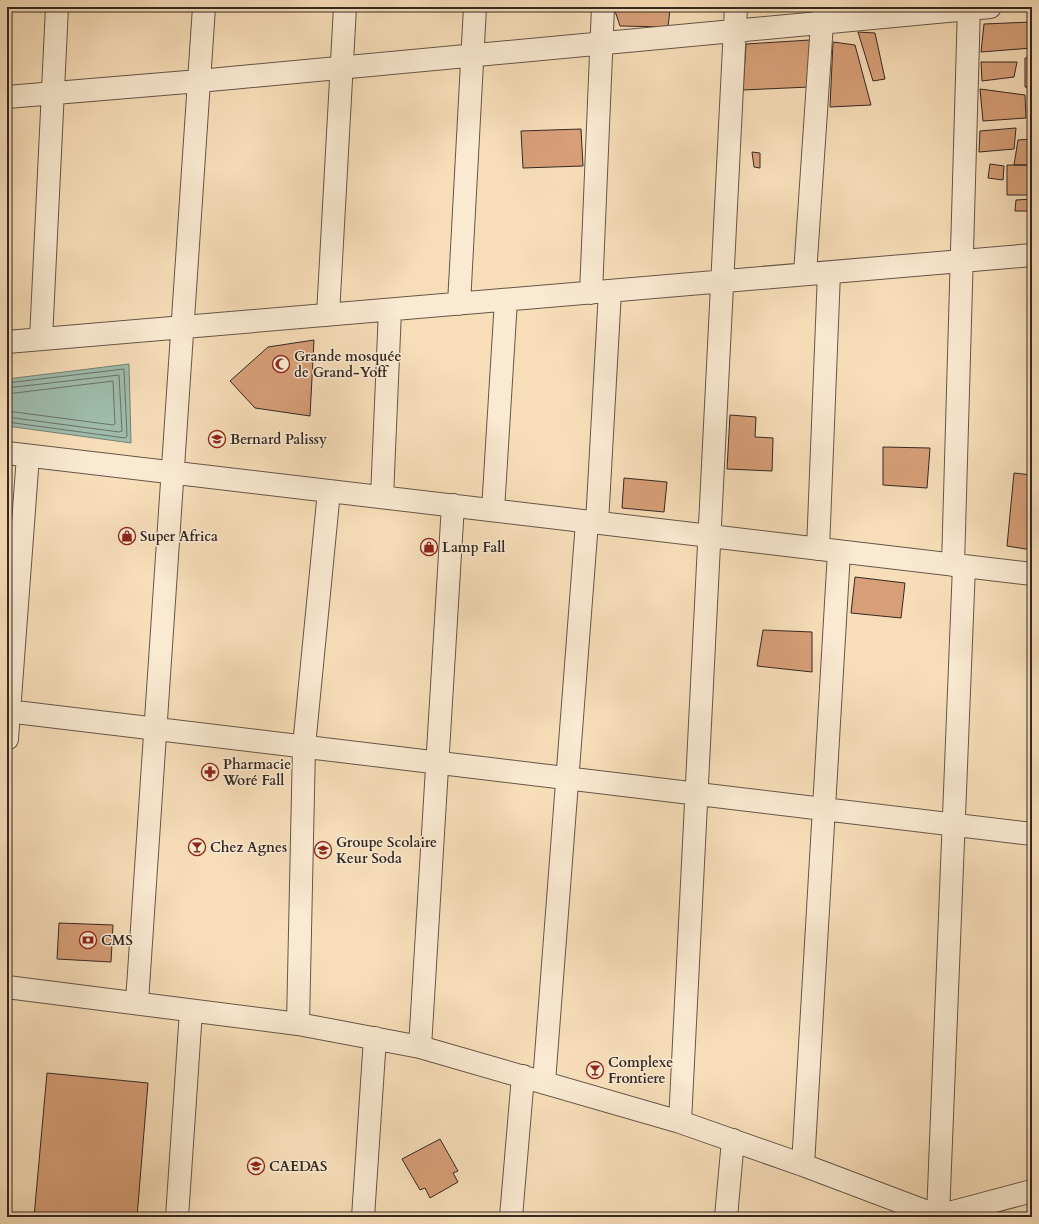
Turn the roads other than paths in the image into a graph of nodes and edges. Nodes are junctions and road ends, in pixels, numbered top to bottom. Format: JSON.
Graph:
{"nodes":[{"id":1,"x":57,"y":7,"type":"edge"},
{"id":2,"x":204,"y":7,"type":"edge"},
{"id":3,"x":345,"y":7,"type":"edge"},
{"id":4,"x":475,"y":7,"type":"edge"},
{"id":5,"x":603,"y":7,"type":"edge"},
{"id":6,"x":736,"y":7,"type":"edge"},
{"id":7,"x":976,"y":8,"type":"edge"},
{"id":8,"x":823,"y":15,"type":"edge"},
{"id":9,"x":735,"y":30,"type":"junction"},
{"id":10,"x":601,"y":43,"type":"junction"},
{"id":11,"x":472,"y":55,"type":"junction"},
{"id":12,"x":342,"y":67,"type":"junction"},
{"id":13,"x":199,"y":81,"type":"junction"},
{"id":14,"x":53,"y":93,"type":"junction"},
{"id":15,"x":7,"y":97,"type":"edge"},
{"id":16,"x":1032,"y":255,"type":"edge"},
{"id":17,"x":962,"y":261,"type":"junction"},
{"id":18,"x":829,"y":273,"type":"junction"},
{"id":19,"x":805,"y":274,"type":"junction"},
{"id":20,"x":722,"y":282,"type":"junction"},
{"id":21,"x":600,"y":292,"type":"junction"},
{"id":22,"x":506,"y":300,"type":"junction"},
{"id":23,"x":459,"y":304,"type":"junction"},
{"id":24,"x":390,"y":310,"type":"junction"},
{"id":25,"x":328,"y":315,"type":"junction"},
{"id":26,"x":182,"y":329,"type":"junction"},
{"id":27,"x":41,"y":339,"type":"junction"},
{"id":28,"x":7,"y":342,"type":"edge"},
{"id":29,"x":17,"y":454,"type":"edge"},
{"id":30,"x":173,"y":472,"type":"junction"},
{"id":31,"x":329,"y":491,"type":"junction"},
{"id":32,"x":382,"y":497,"type":"junction"},
{"id":33,"x":453,"y":505,"type":"junction"},
{"id":34,"x":493,"y":510,"type":"junction"},
{"id":35,"x":592,"y":522,"type":"junction"},
{"id":36,"x":709,"y":536,"type":"junction"},
{"id":37,"x":829,"y":550,"type":"junction"},
{"id":38,"x":958,"y":566,"type":"junction"},
{"id":39,"x":1032,"y":574,"type":"edge"},
{"id":40,"x":8,"y":711,"type":"edge"},
{"id":41,"x":155,"y":728,"type":"junction"},
{"id":42,"x":7,"y":739,"type":"edge"},
{"id":43,"x":304,"y":746,"type":"junction"},
{"id":44,"x":437,"y":762,"type":"junction"},
{"id":45,"x":567,"y":778,"type":"junction"},
{"id":46,"x":696,"y":793,"type":"junction"},
{"id":47,"x":824,"y":809,"type":"junction"},
{"id":48,"x":954,"y":824,"type":"junction"},
{"id":49,"x":1032,"y":834,"type":"edge"},
{"id":50,"x":7,"y":987,"type":"edge"},
{"id":51,"x":137,"y":1002,"type":"junction"},
{"id":52,"x":191,"y":1010,"type":"junction"},
{"id":53,"x":298,"y":1024,"type":"junction"},
{"id":54,"x":375,"y":1038,"type":"junction"},
{"id":55,"x":420,"y":1047,"type":"junction"},
{"id":56,"x":523,"y":1076,"type":"junction"},
{"id":57,"x":544,"y":1082,"type":"junction"},
{"id":58,"x":680,"y":1122,"type":"junction"},
{"id":59,"x":733,"y":1140,"type":"junction"},
{"id":60,"x":803,"y":1165,"type":"junction"},
{"id":61,"x":1032,"y":1191,"type":"edge"},
{"id":62,"x":938,"y":1216,"type":"junction"},
{"id":63,"x":176,"y":1217,"type":"edge"},
{"id":64,"x":363,"y":1217,"type":"edge"},
{"id":65,"x":511,"y":1217,"type":"edge"},
{"id":66,"x":726,"y":1217,"type":"edge"}],
"edges":[{"from":1,"to":14,"type":"street"},
{"from":2,"to":13,"type":"street"},
{"from":3,"to":12,"type":"street"},
{"from":4,"to":11,"type":"street"},
{"from":5,"to":10,"type":"street"},
{"from":6,"to":9,"type":"street"},
{"from":7,"to":8,"type":"street"},
{"from":7,"to":17,"type":"street"},
{"from":8,"to":9,"type":"street"},
{"from":8,"to":19,"type":"street"},
{"from":9,"to":10,"type":"street"},
{"from":9,"to":20,"type":"street"},
{"from":10,"to":11,"type":"street"},
{"from":10,"to":21,"type":"street"},
{"from":11,"to":12,"type":"street"},
{"from":11,"to":23,"type":"street"},
{"from":12,"to":13,"type":"street"},
{"from":12,"to":25,"type":"street"},
{"from":13,"to":14,"type":"street"},
{"from":13,"to":26,"type":"street"},
{"from":14,"to":15,"type":"street"},
{"from":14,"to":27,"type":"street"},
{"from":16,"to":17,"type":"street"},
{"from":17,"to":18,"type":"street"},
{"from":17,"to":38,"type":"street"},
{"from":18,"to":19,"type":"street"},
{"from":18,"to":37,"type":"street"},
{"from":19,"to":20,"type":"street"},
{"from":20,"to":21,"type":"street"},
{"from":20,"to":36,"type":"street"},
{"from":21,"to":22,"type":"street"},
{"from":21,"to":35,"type":"street"},
{"from":22,"to":23,"type":"street"},
{"from":22,"to":34,"type":"street"},
{"from":23,"to":24,"type":"street"},
{"from":24,"to":25,"type":"street"},
{"from":24,"to":32,"type":"street"},
{"from":25,"to":26,"type":"street"},
{"from":26,"to":27,"type":"street"},
{"from":26,"to":30,"type":"street"},
{"from":27,"to":28,"type":"street"},
{"from":29,"to":30,"type":"street"},
{"from":29,"to":40,"type":"street"},
{"from":30,"to":31,"type":"street"},
{"from":30,"to":41,"type":"street"},
{"from":31,"to":32,"type":"street"},
{"from":31,"to":43,"type":"street"},
{"from":32,"to":33,"type":"street"},
{"from":33,"to":34,"type":"street"},
{"from":33,"to":44,"type":"street"},
{"from":34,"to":35,"type":"street"},
{"from":35,"to":36,"type":"street"},
{"from":35,"to":45,"type":"street"},
{"from":36,"to":37,"type":"street"},
{"from":36,"to":46,"type":"street"},
{"from":37,"to":38,"type":"street"},
{"from":37,"to":47,"type":"street"},
{"from":38,"to":39,"type":"street"},
{"from":38,"to":48,"type":"street"},
{"from":40,"to":41,"type":"street"},
{"from":40,"to":42,"type":"street"},
{"from":41,"to":43,"type":"street"},
{"from":41,"to":51,"type":"street"},
{"from":43,"to":44,"type":"street"},
{"from":43,"to":53,"type":"street"},
{"from":44,"to":45,"type":"street"},
{"from":44,"to":55,"type":"street"},
{"from":45,"to":46,"type":"street"},
{"from":45,"to":57,"type":"street"},
{"from":46,"to":47,"type":"street"},
{"from":46,"to":58,"type":"street"},
{"from":47,"to":48,"type":"street"},
{"from":47,"to":60,"type":"street"},
{"from":48,"to":49,"type":"street"},
{"from":48,"to":62,"type":"street"},
{"from":50,"to":51,"type":"street"},
{"from":51,"to":52,"type":"street"},
{"from":52,"to":53,"type":"street"},
{"from":52,"to":63,"type":"street"},
{"from":53,"to":54,"type":"street"},
{"from":54,"to":55,"type":"street"},
{"from":54,"to":64,"type":"street"},
{"from":55,"to":56,"type":"street"},
{"from":56,"to":57,"type":"street"},
{"from":56,"to":65,"type":"street"},
{"from":57,"to":58,"type":"street"},
{"from":58,"to":59,"type":"street"},
{"from":59,"to":60,"type":"street"},
{"from":59,"to":66,"type":"street"},
{"from":60,"to":62,"type":"street"},
{"from":61,"to":62,"type":"street"}]}
